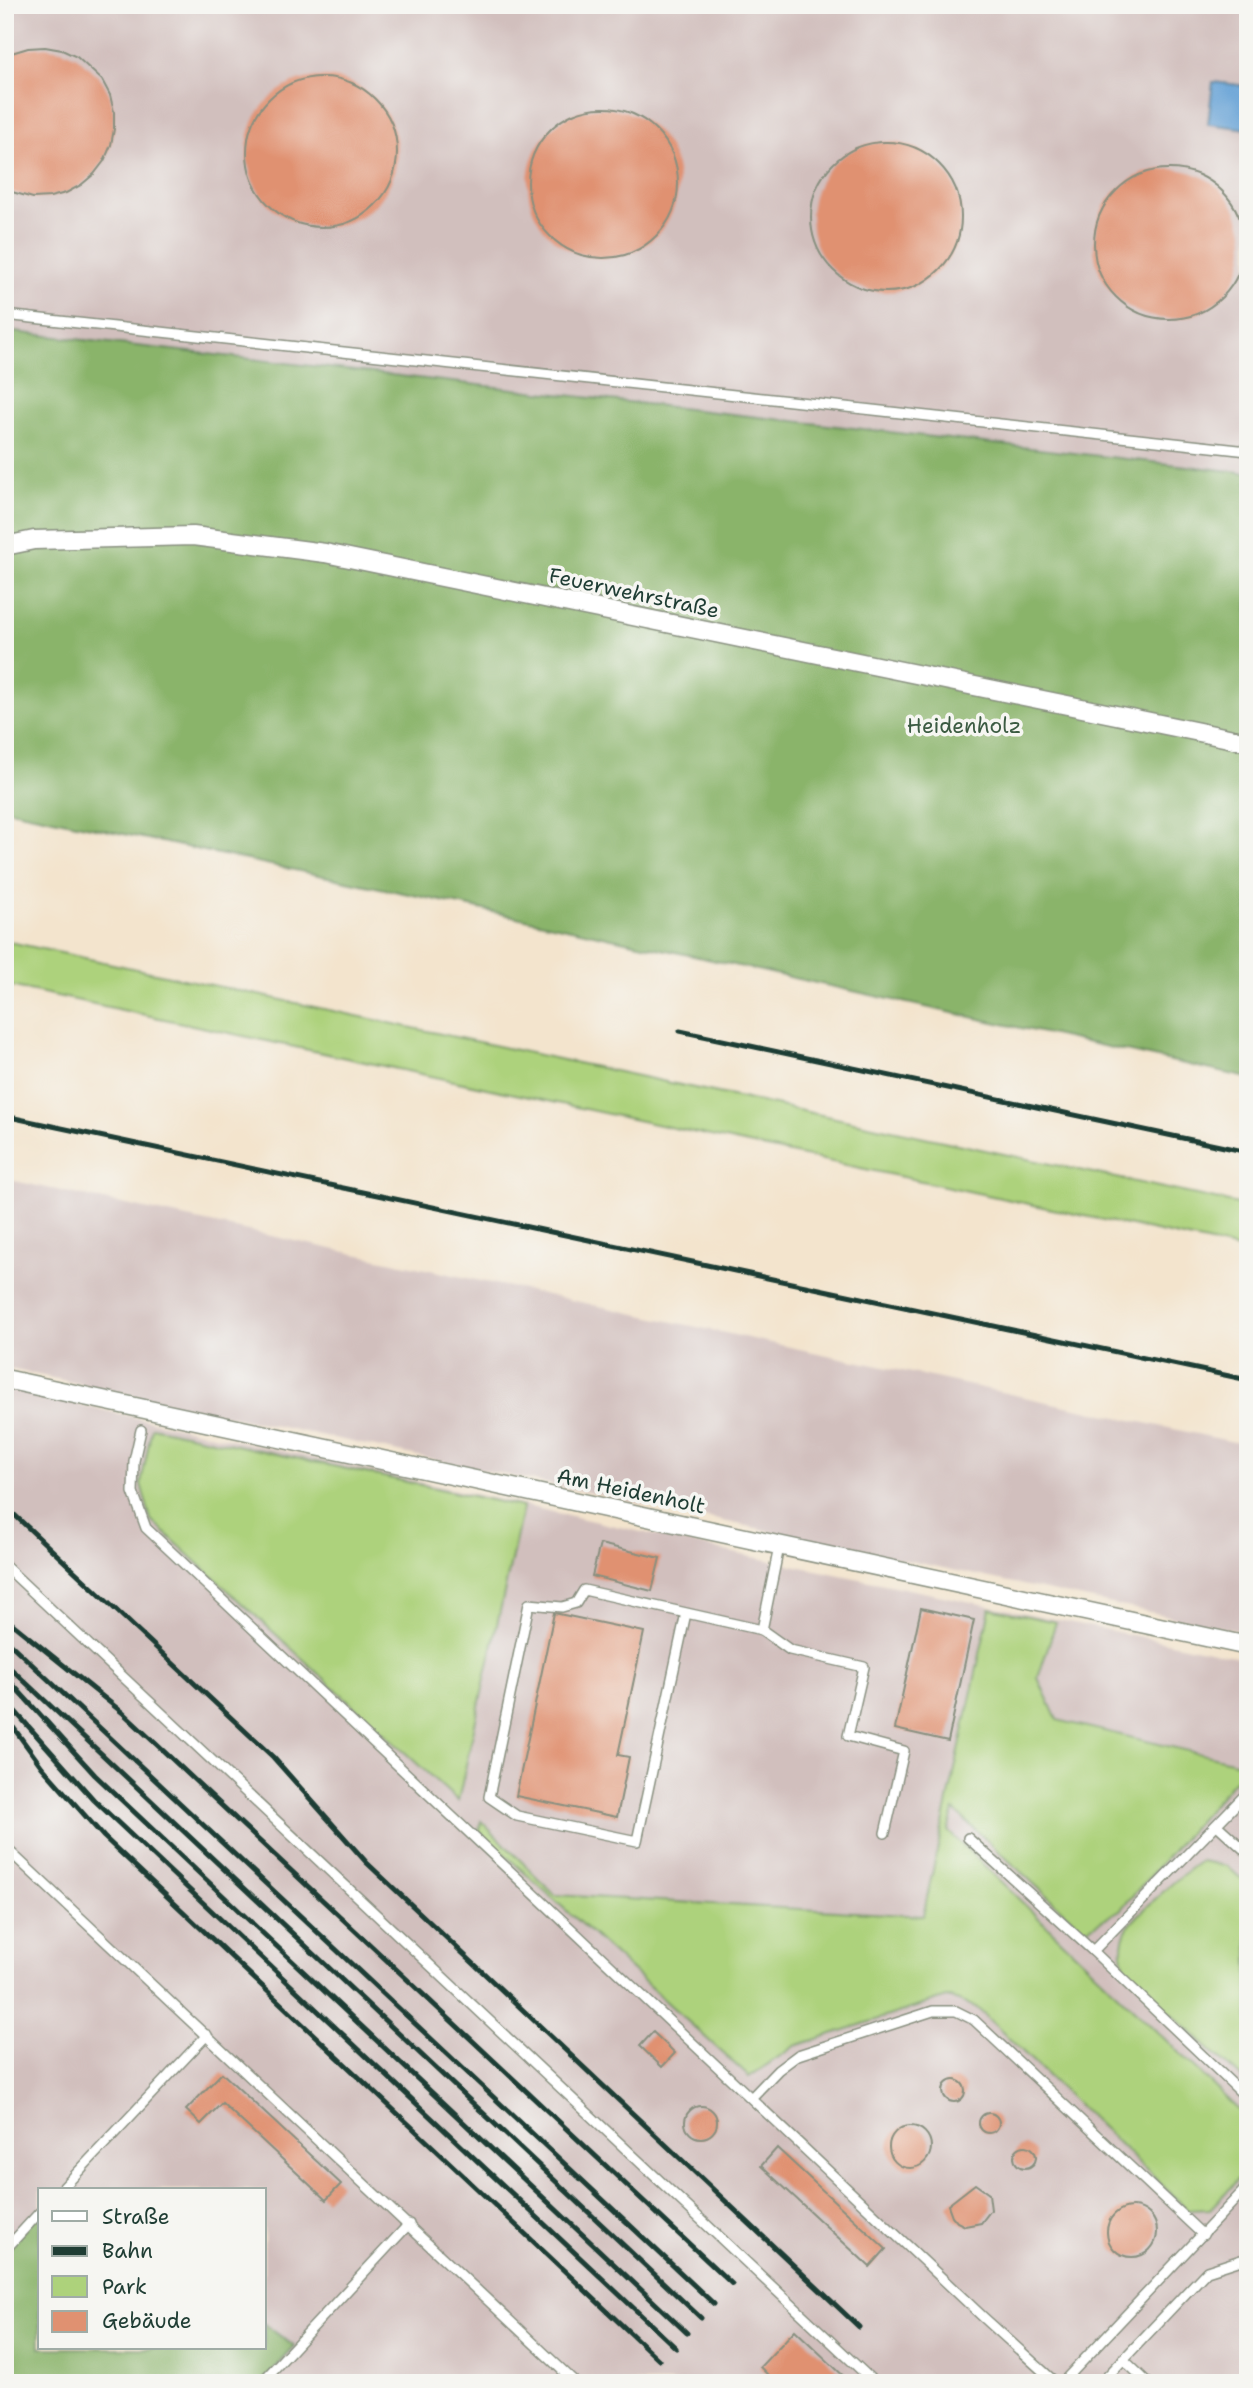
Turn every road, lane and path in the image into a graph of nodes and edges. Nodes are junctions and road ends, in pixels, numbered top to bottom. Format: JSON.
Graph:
{"nodes":[{"id":1,"x":5,"y":315,"type":"edge"},
{"id":2,"x":1248,"y":451,"type":"edge"},
{"id":3,"x":5,"y":546,"type":"edge"},
{"id":4,"x":1248,"y":742,"type":"edge"},
{"id":5,"x":5,"y":1379,"type":"edge"},
{"id":6,"x":141,"y":1430,"type":"dead end"},
{"id":7,"x":779,"y":1547,"type":"junction"},
{"id":8,"x":5,"y":1566,"type":"edge"},
{"id":9,"x":686,"y":1613,"type":"junction"},
{"id":10,"x":762,"y":1630,"type":"junction"},
{"id":11,"x":1248,"y":1646,"type":"edge"},
{"id":12,"x":1248,"y":1792,"type":"edge"},
{"id":13,"x":1217,"y":1825,"type":"junction"},
{"id":14,"x":885,"y":1833,"type":"dead end"},
{"id":15,"x":968,"y":1838,"type":"dead end"},
{"id":16,"x":5,"y":1847,"type":"edge"},
{"id":17,"x":1248,"y":1853,"type":"edge"},
{"id":18,"x":1093,"y":1951,"type":"junction"},
{"id":19,"x":207,"y":2035,"type":"junction"},
{"id":20,"x":752,"y":2097,"type":"junction"},
{"id":21,"x":1248,"y":2099,"type":"edge"},
{"id":22,"x":1248,"y":2186,"type":"edge"},
{"id":23,"x":63,"y":2188,"type":"edge"},
{"id":24,"x":38,"y":2215,"type":"edge"},
{"id":25,"x":409,"y":2224,"type":"junction"},
{"id":26,"x":1203,"y":2235,"type":"junction"},
{"id":27,"x":5,"y":2250,"type":"edge"},
{"id":28,"x":1248,"y":2260,"type":"edge"},
{"id":29,"x":1124,"y":2359,"type":"junction"},
{"id":30,"x":261,"y":2383,"type":"edge"},
{"id":31,"x":576,"y":2383,"type":"edge"},
{"id":32,"x":875,"y":2383,"type":"edge"},
{"id":33,"x":1056,"y":2383,"type":"edge"},
{"id":34,"x":1062,"y":2383,"type":"edge"},
{"id":35,"x":1101,"y":2383,"type":"edge"},
{"id":36,"x":1148,"y":2383,"type":"edge"}],
"edges":[{"from":1,"to":2,"type":"lane"},
{"from":3,"to":4,"type":"street","name":"Feuerwehrstraße"},
{"from":5,"to":7,"type":"street","name":"Am Heidenholt"},
{"from":6,"to":20,"type":"lane"},
{"from":7,"to":10,"type":"lane"},
{"from":7,"to":11,"type":"street","name":"Am Heidenholt"},
{"from":8,"to":32,"type":"lane"},
{"from":9,"to":9,"type":"lane"},
{"from":9,"to":10,"type":"lane"},
{"from":10,"to":14,"type":"lane"},
{"from":12,"to":13,"type":"lane"},
{"from":13,"to":17,"type":"lane"},
{"from":13,"to":18,"type":"lane"},
{"from":15,"to":18,"type":"lane"},
{"from":16,"to":19,"type":"lane"},
{"from":18,"to":21,"type":"lane"},
{"from":19,"to":23,"type":"lane"},
{"from":19,"to":25,"type":"lane"},
{"from":20,"to":26,"type":"lane"},
{"from":20,"to":33,"type":"lane"},
{"from":22,"to":26,"type":"lane"},
{"from":24,"to":27,"type":"lane"},
{"from":25,"to":30,"type":"lane"},
{"from":25,"to":31,"type":"lane"},
{"from":26,"to":34,"type":"lane"},
{"from":28,"to":29,"type":"lane"},
{"from":29,"to":35,"type":"lane"},
{"from":29,"to":36,"type":"lane"}]}
